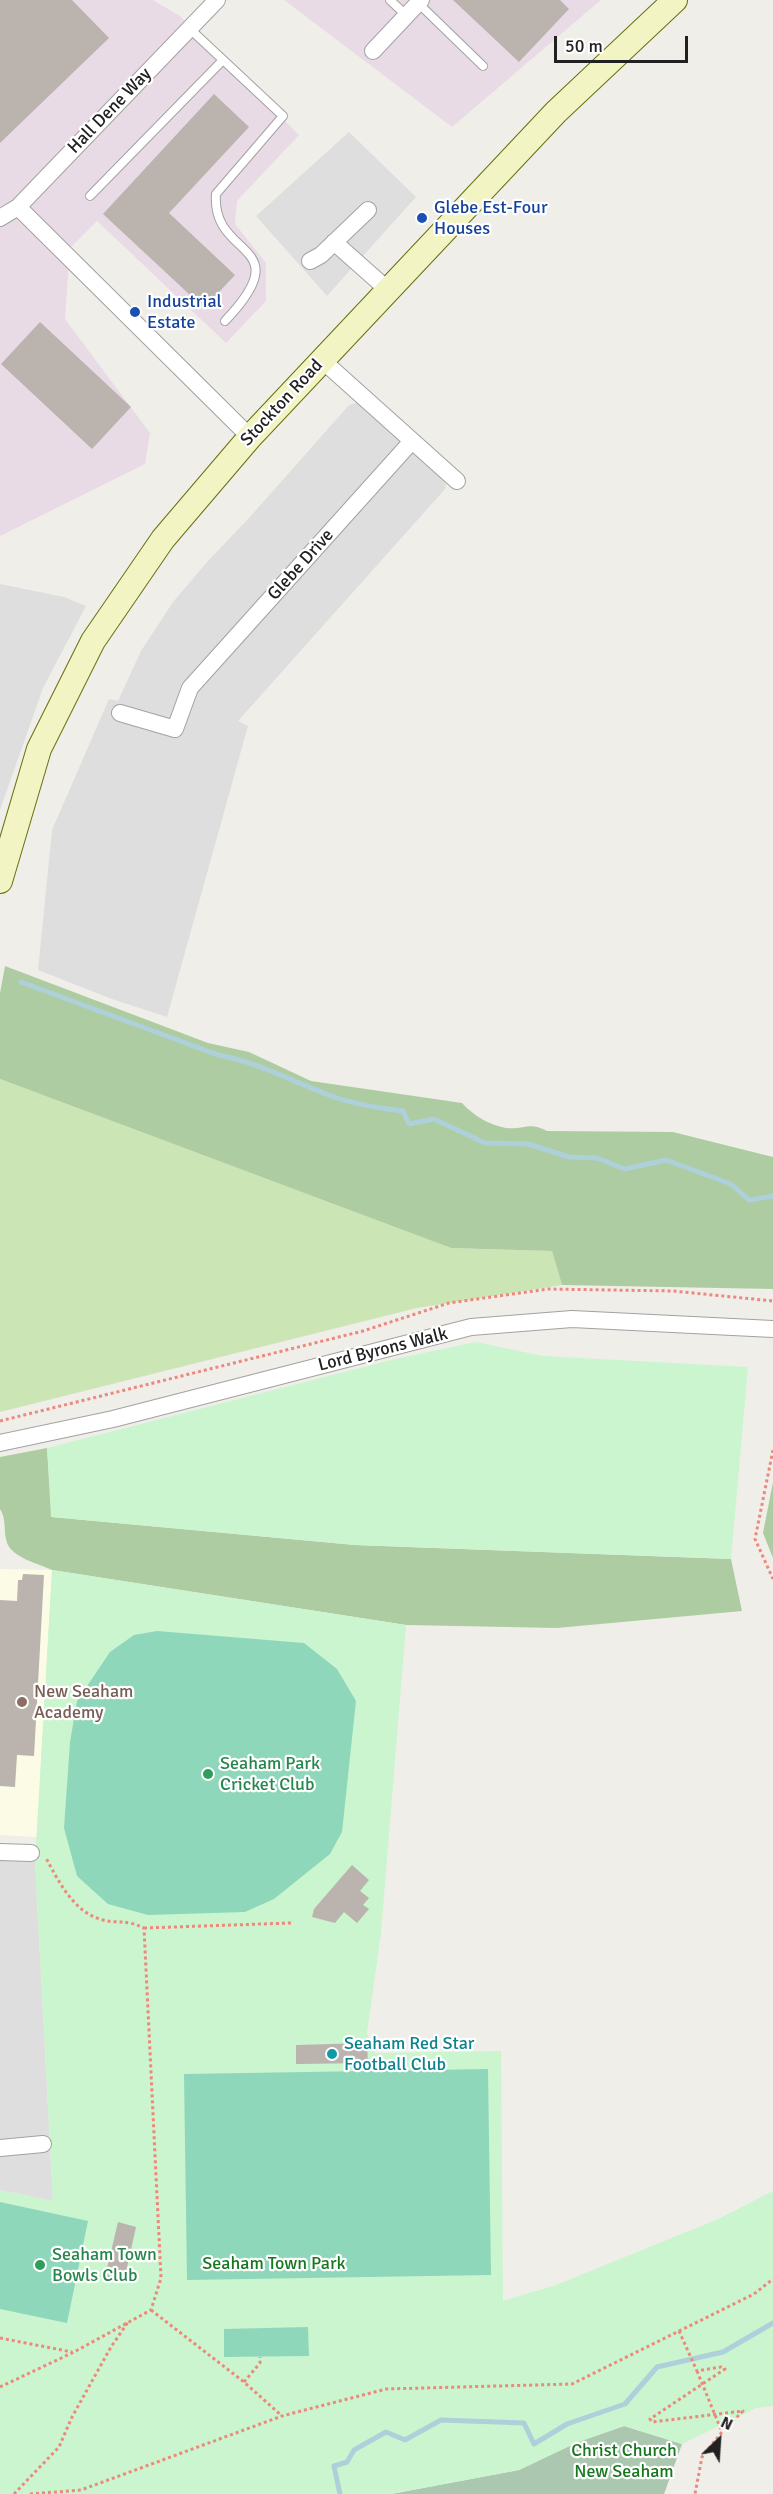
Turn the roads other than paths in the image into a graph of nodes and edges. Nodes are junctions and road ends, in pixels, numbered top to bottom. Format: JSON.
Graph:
{"nodes":[{"id":1,"x":217,"y":0,"type":"edge"},
{"id":2,"x":390,"y":0,"type":"edge"},
{"id":3,"x":675,"y":0,"type":"edge"},
{"id":4,"x":420,"y":1,"type":"edge"},
{"id":5,"x":406,"y":15,"type":"junction"},
{"id":6,"x":190,"y":29,"type":"junction"},
{"id":7,"x":374,"y":51,"type":"dead end"},
{"id":8,"x":223,"y":60,"type":"junction"},
{"id":9,"x":483,"y":66,"type":"dead end"},
{"id":10,"x":90,"y":196,"type":"dead end"},
{"id":11,"x":18,"y":207,"type":"junction"},
{"id":12,"x":368,"y":210,"type":"dead end"},
{"id":13,"x":0,"y":218,"type":"edge"},
{"id":14,"x":334,"y":243,"type":"junction"},
{"id":15,"x":310,"y":261,"type":"dead end"},
{"id":16,"x":388,"y":290,"type":"junction"},
{"id":17,"x":225,"y":321,"type":"dead end"},
{"id":18,"x":322,"y":360,"type":"junction"},
{"id":19,"x":250,"y":437,"type":"junction"},
{"id":20,"x":412,"y":441,"type":"junction"},
{"id":21,"x":457,"y":481,"type":"dead end"},
{"id":22,"x":120,"y":713,"type":"dead end"},
{"id":23,"x":0,"y":881,"type":"edge"},
{"id":24,"x":773,"y":1329,"type":"edge"},
{"id":25,"x":0,"y":1443,"type":"edge"},
{"id":26,"x":0,"y":1852,"type":"edge"},
{"id":27,"x":32,"y":1853,"type":"road end"},
{"id":28,"x":43,"y":2144,"type":"dead end"},
{"id":29,"x":0,"y":2148,"type":"edge"}],
"edges":[{"from":1,"to":6,"type":"street","name":"Hall Dene Way"},
{"from":2,"to":5,"type":"lane"},
{"from":3,"to":16,"type":"main road","name":"Stockton Road"},
{"from":4,"to":5,"type":"street"},
{"from":4,"to":9,"type":"lane"},
{"from":5,"to":7,"type":"street"},
{"from":6,"to":8,"type":"lane"},
{"from":6,"to":11,"type":"street","name":"Hall Dene Way"},
{"from":8,"to":10,"type":"lane"},
{"from":8,"to":17,"type":"lane"},
{"from":11,"to":13,"type":"street","name":"Hall Dene Way"},
{"from":11,"to":19,"type":"street"},
{"from":12,"to":14,"type":"street"},
{"from":14,"to":15,"type":"street"},
{"from":14,"to":16,"type":"street"},
{"from":16,"to":18,"type":"main road","name":"Stockton Road"},
{"from":18,"to":19,"type":"main road","name":"Stockton Road"},
{"from":18,"to":20,"type":"street"},
{"from":19,"to":23,"type":"main road","name":"Stockton Road"},
{"from":20,"to":21,"type":"street"},
{"from":20,"to":22,"type":"street","name":"Glebe Drive"},
{"from":24,"to":25,"type":"street","name":"Lord Byrons Walk"},
{"from":26,"to":27,"type":"street"},
{"from":28,"to":29,"type":"street"}]}
